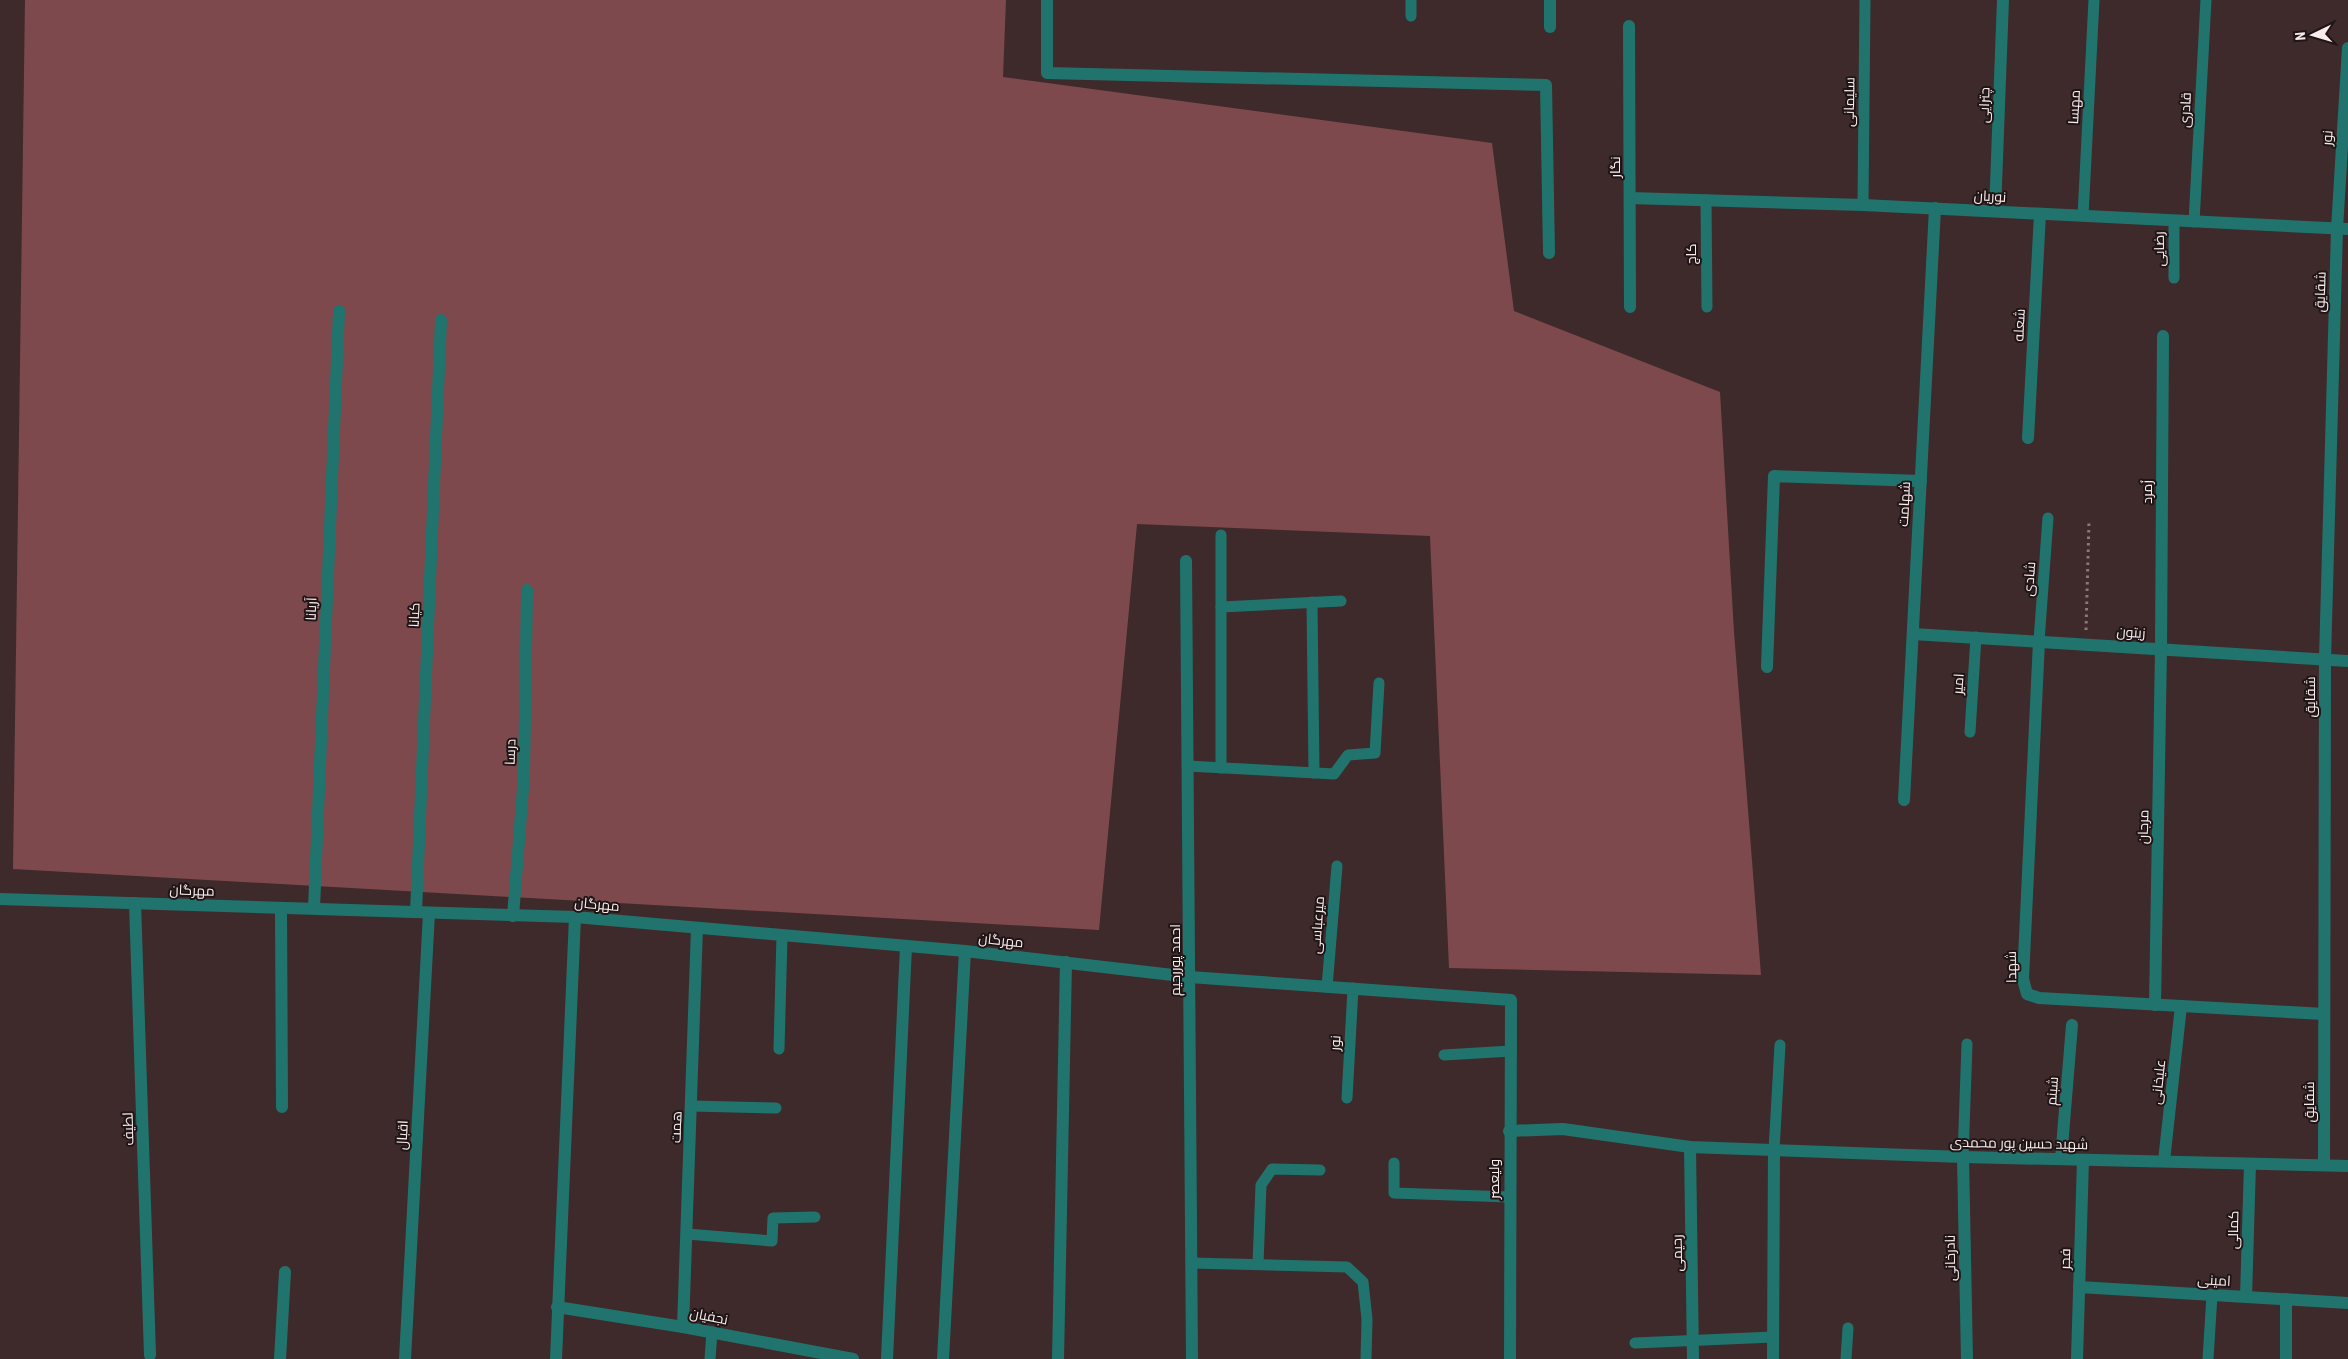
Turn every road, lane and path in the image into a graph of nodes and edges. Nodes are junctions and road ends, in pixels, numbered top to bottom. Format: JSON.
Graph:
{"nodes":[{"id":1,"x":1047,"y":0,"type":"edge"},
{"id":2,"x":1411,"y":0,"type":"edge"},
{"id":3,"x":1550,"y":0,"type":"edge"},
{"id":4,"x":1865,"y":0,"type":"edge"},
{"id":5,"x":2002,"y":0,"type":"edge"},
{"id":6,"x":2094,"y":0,"type":"edge"},
{"id":7,"x":2206,"y":0,"type":"edge"},
{"id":8,"x":1411,"y":16,"type":"dead end"},
{"id":9,"x":1629,"y":26,"type":"dead end"},
{"id":10,"x":1550,"y":27,"type":"dead end"},
{"id":11,"x":2348,"y":48,"type":"edge"},
{"id":12,"x":1630,"y":198,"type":"junction"},
{"id":13,"x":1706,"y":200,"type":"junction"},
{"id":14,"x":1863,"y":204,"type":"junction"},
{"id":15,"x":1935,"y":208,"type":"junction"},
{"id":16,"x":1995,"y":212,"type":"junction"},
{"id":17,"x":2040,"y":214,"type":"junction"},
{"id":18,"x":2083,"y":216,"type":"junction"},
{"id":19,"x":2174,"y":220,"type":"junction"},
{"id":20,"x":2194,"y":222,"type":"junction"},
{"id":21,"x":2342,"y":229,"type":"edge"},
{"id":22,"x":1549,"y":253,"type":"dead end"},
{"id":23,"x":2174,"y":278,"type":"dead end"},
{"id":24,"x":1707,"y":307,"type":"dead end"},
{"id":25,"x":1630,"y":308,"type":"dead end"},
{"id":26,"x":339,"y":311,"type":"dead end"},
{"id":27,"x":441,"y":320,"type":"dead end"},
{"id":28,"x":2163,"y":336,"type":"dead end"},
{"id":29,"x":2028,"y":438,"type":"dead end"},
{"id":30,"x":1921,"y":481,"type":"junction"},
{"id":31,"x":2048,"y":518,"type":"dead end"},
{"id":32,"x":2089,"y":521,"type":"dead end"},
{"id":33,"x":1221,"y":535,"type":"dead end"},
{"id":34,"x":1186,"y":561,"type":"dead end"},
{"id":35,"x":527,"y":590,"type":"dead end"},
{"id":36,"x":1341,"y":601,"type":"dead end"},
{"id":37,"x":1312,"y":602,"type":"junction"},
{"id":38,"x":1221,"y":607,"type":"junction"},
{"id":39,"x":1913,"y":634,"type":"junction"},
{"id":40,"x":1976,"y":637,"type":"junction"},
{"id":41,"x":2040,"y":641,"type":"junction"},
{"id":42,"x":2086,"y":644,"type":"junction"},
{"id":43,"x":2161,"y":649,"type":"junction"},
{"id":44,"x":2325,"y":659,"type":"junction"},
{"id":45,"x":2348,"y":661,"type":"edge"},
{"id":46,"x":1767,"y":667,"type":"dead end"},
{"id":47,"x":1379,"y":683,"type":"dead end"},
{"id":48,"x":1970,"y":732,"type":"dead end"},
{"id":49,"x":1188,"y":766,"type":"junction"},
{"id":50,"x":1221,"y":768,"type":"junction"},
{"id":51,"x":1314,"y":773,"type":"junction"},
{"id":52,"x":1904,"y":800,"type":"dead end"},
{"id":53,"x":1337,"y":866,"type":"dead end"},
{"id":54,"x":0,"y":899,"type":"edge"},
{"id":55,"x":135,"y":903,"type":"junction"},
{"id":56,"x":282,"y":908,"type":"junction"},
{"id":57,"x":314,"y":908,"type":"junction"},
{"id":58,"x":416,"y":912,"type":"junction"},
{"id":59,"x":429,"y":913,"type":"junction"},
{"id":60,"x":513,"y":916,"type":"junction"},
{"id":61,"x":575,"y":917,"type":"junction"},
{"id":62,"x":697,"y":928,"type":"junction"},
{"id":63,"x":782,"y":936,"type":"junction"},
{"id":64,"x":906,"y":946,"type":"junction"},
{"id":65,"x":965,"y":951,"type":"junction"},
{"id":66,"x":1066,"y":962,"type":"junction"},
{"id":67,"x":1190,"y":977,"type":"junction"},
{"id":68,"x":1327,"y":987,"type":"junction"},
{"id":69,"x":1353,"y":988,"type":"junction"},
{"id":70,"x":1511,"y":1000,"type":"joint"},
{"id":71,"x":2156,"y":1005,"type":"junction"},
{"id":72,"x":2181,"y":1006,"type":"junction"},
{"id":73,"x":2324,"y":1014,"type":"junction"},
{"id":74,"x":2072,"y":1025,"type":"dead end"},
{"id":75,"x":1967,"y":1044,"type":"dead end"},
{"id":76,"x":1780,"y":1045,"type":"dead end"},
{"id":77,"x":779,"y":1049,"type":"dead end"},
{"id":78,"x":1511,"y":1052,"type":"junction"},
{"id":79,"x":1444,"y":1055,"type":"dead end"},
{"id":80,"x":1347,"y":1098,"type":"dead end"},
{"id":81,"x":692,"y":1106,"type":"junction"},
{"id":82,"x":282,"y":1107,"type":"dead end"},
{"id":83,"x":776,"y":1108,"type":"dead end"},
{"id":84,"x":1510,"y":1131,"type":"junction"},
{"id":85,"x":1690,"y":1147,"type":"junction"},
{"id":86,"x":1774,"y":1150,"type":"junction"},
{"id":87,"x":1963,"y":1157,"type":"junction"},
{"id":88,"x":2062,"y":1159,"type":"junction"},
{"id":89,"x":2083,"y":1160,"type":"junction"},
{"id":90,"x":1394,"y":1162,"type":"dead end"},
{"id":91,"x":2164,"y":1162,"type":"junction"},
{"id":92,"x":2250,"y":1164,"type":"junction"},
{"id":93,"x":2324,"y":1166,"type":"junction"},
{"id":94,"x":2348,"y":1166,"type":"edge"},
{"id":95,"x":1320,"y":1170,"type":"dead end"},
{"id":96,"x":1509,"y":1197,"type":"junction"},
{"id":97,"x":815,"y":1217,"type":"dead end"},
{"id":98,"x":687,"y":1234,"type":"junction"},
{"id":99,"x":1191,"y":1262,"type":"junction"},
{"id":100,"x":1258,"y":1264,"type":"junction"},
{"id":101,"x":285,"y":1272,"type":"dead end"},
{"id":102,"x":2079,"y":1287,"type":"junction"},
{"id":103,"x":2212,"y":1295,"type":"junction"},
{"id":104,"x":2246,"y":1297,"type":"junction"},
{"id":105,"x":2286,"y":1300,"type":"junction"},
{"id":106,"x":2348,"y":1303,"type":"edge"},
{"id":107,"x":558,"y":1307,"type":"junction"},
{"id":108,"x":683,"y":1327,"type":"junction"},
{"id":109,"x":1848,"y":1328,"type":"dead end"},
{"id":110,"x":712,"y":1332,"type":"junction"},
{"id":111,"x":1773,"y":1337,"type":"junction"},
{"id":112,"x":1693,"y":1340,"type":"junction"},
{"id":113,"x":1635,"y":1343,"type":"dead end"},
{"id":114,"x":150,"y":1355,"type":"dead end"},
{"id":115,"x":280,"y":1359,"type":"edge"},
{"id":116,"x":405,"y":1359,"type":"edge"},
{"id":117,"x":556,"y":1359,"type":"edge"},
{"id":118,"x":710,"y":1359,"type":"edge"},
{"id":119,"x":854,"y":1359,"type":"edge"},
{"id":120,"x":887,"y":1359,"type":"edge"},
{"id":121,"x":943,"y":1359,"type":"edge"},
{"id":122,"x":1058,"y":1359,"type":"edge"},
{"id":123,"x":1192,"y":1359,"type":"edge"},
{"id":124,"x":1366,"y":1359,"type":"edge"},
{"id":125,"x":1510,"y":1359,"type":"edge"},
{"id":126,"x":1693,"y":1359,"type":"edge"},
{"id":127,"x":1773,"y":1359,"type":"edge"},
{"id":128,"x":1846,"y":1359,"type":"edge"},
{"id":129,"x":1967,"y":1359,"type":"edge"},
{"id":130,"x":2077,"y":1359,"type":"edge"},
{"id":131,"x":2208,"y":1359,"type":"edge"},
{"id":132,"x":2286,"y":1359,"type":"edge"}],
"edges":[{"from":1,"to":22,"type":"street"},
{"from":2,"to":8,"type":"lane"},
{"from":3,"to":10,"type":"street"},
{"from":4,"to":14,"type":"lane","name":"سلیمانی"},
{"from":5,"to":16,"type":"street","name":"چترایی"},
{"from":6,"to":18,"type":"lane","name":"مهسا"},
{"from":7,"to":20,"type":"lane","name":"قادری"},
{"from":9,"to":12,"type":"street","name":"نگار"},
{"from":11,"to":21,"type":"street","name":"نور"},
{"from":12,"to":13,"type":"street","name":"نوریان"},
{"from":12,"to":25,"type":"street","name":"نگار"},
{"from":13,"to":14,"type":"street","name":"نوریان"},
{"from":13,"to":24,"type":"lane","name":"کاج"},
{"from":14,"to":15,"type":"street","name":"نوریان"},
{"from":15,"to":16,"type":"street","name":"نوریان"},
{"from":15,"to":30,"type":"street","name":"شهامت"},
{"from":16,"to":17,"type":"street","name":"نوریان"},
{"from":17,"to":18,"type":"street","name":"نوریان"},
{"from":17,"to":29,"type":"street","name":"شعله"},
{"from":18,"to":19,"type":"street","name":"نوریان"},
{"from":19,"to":20,"type":"street","name":"نوریان"},
{"from":19,"to":23,"type":"lane","name":"رضایی"},
{"from":20,"to":21,"type":"street","name":"نوریان"},
{"from":21,"to":44,"type":"street","name":"شقایق"},
{"from":26,"to":57,"type":"street","name":"آریانا"},
{"from":27,"to":58,"type":"street","name":"کیانا"},
{"from":28,"to":43,"type":"street","name":"زُمرد"},
{"from":30,"to":39,"type":"street","name":"شهامت"},
{"from":30,"to":46,"type":"street"},
{"from":31,"to":41,"type":"lane","name":"شادی"},
{"from":32,"to":42,"type":"path"},
{"from":33,"to":38,"type":"lane"},
{"from":34,"to":49,"type":"street","name":"احمد پوررحیم"},
{"from":35,"to":60,"type":"street","name":"درسا"},
{"from":36,"to":37,"type":"lane"},
{"from":37,"to":38,"type":"lane"},
{"from":37,"to":51,"type":"lane"},
{"from":38,"to":50,"type":"lane"},
{"from":39,"to":40,"type":"street","name":"زیتون"},
{"from":39,"to":52,"type":"street","name":"شهامت"},
{"from":40,"to":41,"type":"street","name":"زیتون"},
{"from":40,"to":48,"type":"lane","name":"امیر"},
{"from":41,"to":42,"type":"street","name":"زیتون"},
{"from":41,"to":71,"type":"street","name":"شهدا"},
{"from":42,"to":43,"type":"street","name":"زیتون"},
{"from":43,"to":44,"type":"street","name":"زیتون"},
{"from":43,"to":71,"type":"street","name":"مرجان"},
{"from":44,"to":45,"type":"street","name":"زیتون"},
{"from":44,"to":73,"type":"street","name":"شقایق"},
{"from":47,"to":51,"type":"lane"},
{"from":49,"to":50,"type":"lane"},
{"from":49,"to":67,"type":"street","name":"احمد پوررحیم"},
{"from":50,"to":51,"type":"lane"},
{"from":53,"to":68,"type":"lane","name":"میرعباسی"},
{"from":54,"to":55,"type":"street","name":"مهرگان"},
{"from":55,"to":56,"type":"street","name":"مهرگان"},
{"from":55,"to":114,"type":"street","name":"لطیف"},
{"from":56,"to":57,"type":"street","name":"مهرگان"},
{"from":56,"to":82,"type":"street"},
{"from":57,"to":58,"type":"street","name":"مهرگان"},
{"from":58,"to":59,"type":"street","name":"مهرگان"},
{"from":59,"to":60,"type":"street","name":"مهرگان"},
{"from":59,"to":116,"type":"street","name":"اقبال"},
{"from":60,"to":61,"type":"street","name":"مهرگان"},
{"from":61,"to":62,"type":"street","name":"مهرگان"},
{"from":61,"to":107,"type":"street"},
{"from":62,"to":63,"type":"street","name":"مهرگان"},
{"from":62,"to":81,"type":"street","name":"همت"},
{"from":63,"to":64,"type":"street","name":"مهرگان"},
{"from":63,"to":77,"type":"lane"},
{"from":64,"to":65,"type":"street","name":"مهرگان"},
{"from":64,"to":120,"type":"street"},
{"from":65,"to":66,"type":"street","name":"مهرگان"},
{"from":65,"to":121,"type":"street"},
{"from":66,"to":67,"type":"street","name":"مهرگان"},
{"from":66,"to":122,"type":"street"},
{"from":67,"to":68,"type":"street","name":"مهرگان"},
{"from":67,"to":99,"type":"street","name":"احمد پوررحیم"},
{"from":68,"to":69,"type":"street","name":"مهرگان"},
{"from":69,"to":70,"type":"street","name":"مهرگان"},
{"from":69,"to":80,"type":"lane","name":"نور"},
{"from":70,"to":78,"type":"street","name":"ولیعصر"},
{"from":71,"to":72,"type":"street","name":"شهدا"},
{"from":72,"to":73,"type":"street","name":"شهدا"},
{"from":72,"to":91,"type":"street","name":"علیخانی"},
{"from":73,"to":93,"type":"street","name":"شقایق"},
{"from":74,"to":88,"type":"street","name":"شبنم"},
{"from":75,"to":87,"type":"lane"},
{"from":76,"to":86,"type":"lane"},
{"from":78,"to":79,"type":"lane"},
{"from":78,"to":84,"type":"street","name":"ولیعصر"},
{"from":81,"to":83,"type":"lane"},
{"from":81,"to":98,"type":"street","name":"همت"},
{"from":84,"to":85,"type":"street","name":"شهید حسین پور محمدی"},
{"from":84,"to":96,"type":"street","name":"ولیعصر"},
{"from":85,"to":86,"type":"street","name":"شهید حسین پور محمدی"},
{"from":85,"to":112,"type":"street","name":"رحیمی"},
{"from":86,"to":87,"type":"street","name":"شهید حسین پور محمدی"},
{"from":86,"to":111,"type":"street"},
{"from":87,"to":88,"type":"street","name":"شهید حسین پور محمدی"},
{"from":87,"to":129,"type":"street","name":"نادرخانی"},
{"from":88,"to":89,"type":"street","name":"شهید حسین پور محمدی"},
{"from":89,"to":91,"type":"street","name":"شهید حسین پور محمدی"},
{"from":89,"to":102,"type":"street","name":"فجر"},
{"from":90,"to":96,"type":"lane"},
{"from":91,"to":92,"type":"street","name":"شهید حسین پور محمدی"},
{"from":92,"to":93,"type":"street","name":"شهید حسین پور محمدی"},
{"from":92,"to":104,"type":"street","name":"کمالی"},
{"from":93,"to":94,"type":"street","name":"شهید حسین پور محمدی"},
{"from":95,"to":100,"type":"lane"},
{"from":96,"to":125,"type":"street","name":"ولیعصر"},
{"from":97,"to":98,"type":"lane"},
{"from":98,"to":108,"type":"street","name":"همت"},
{"from":99,"to":100,"type":"lane"},
{"from":99,"to":123,"type":"street","name":"احمد پوررحیم"},
{"from":100,"to":124,"type":"lane"},
{"from":101,"to":115,"type":"street"},
{"from":102,"to":103,"type":"street","name":"امینی"},
{"from":102,"to":130,"type":"street","name":"فجر"},
{"from":103,"to":104,"type":"street","name":"امینی"},
{"from":103,"to":131,"type":"lane"},
{"from":104,"to":105,"type":"street","name":"امینی"},
{"from":105,"to":106,"type":"street","name":"امینی"},
{"from":105,"to":132,"type":"street"},
{"from":107,"to":108,"type":"street","name":"نجفیان"},
{"from":107,"to":117,"type":"street"},
{"from":108,"to":110,"type":"street","name":"نجفیان"},
{"from":109,"to":128,"type":"lane"},
{"from":110,"to":118,"type":"lane"},
{"from":110,"to":119,"type":"street","name":"نجفیان"},
{"from":111,"to":112,"type":"lane"},
{"from":111,"to":127,"type":"street"},
{"from":112,"to":113,"type":"lane"},
{"from":112,"to":126,"type":"street","name":"رحیمی"}]}
